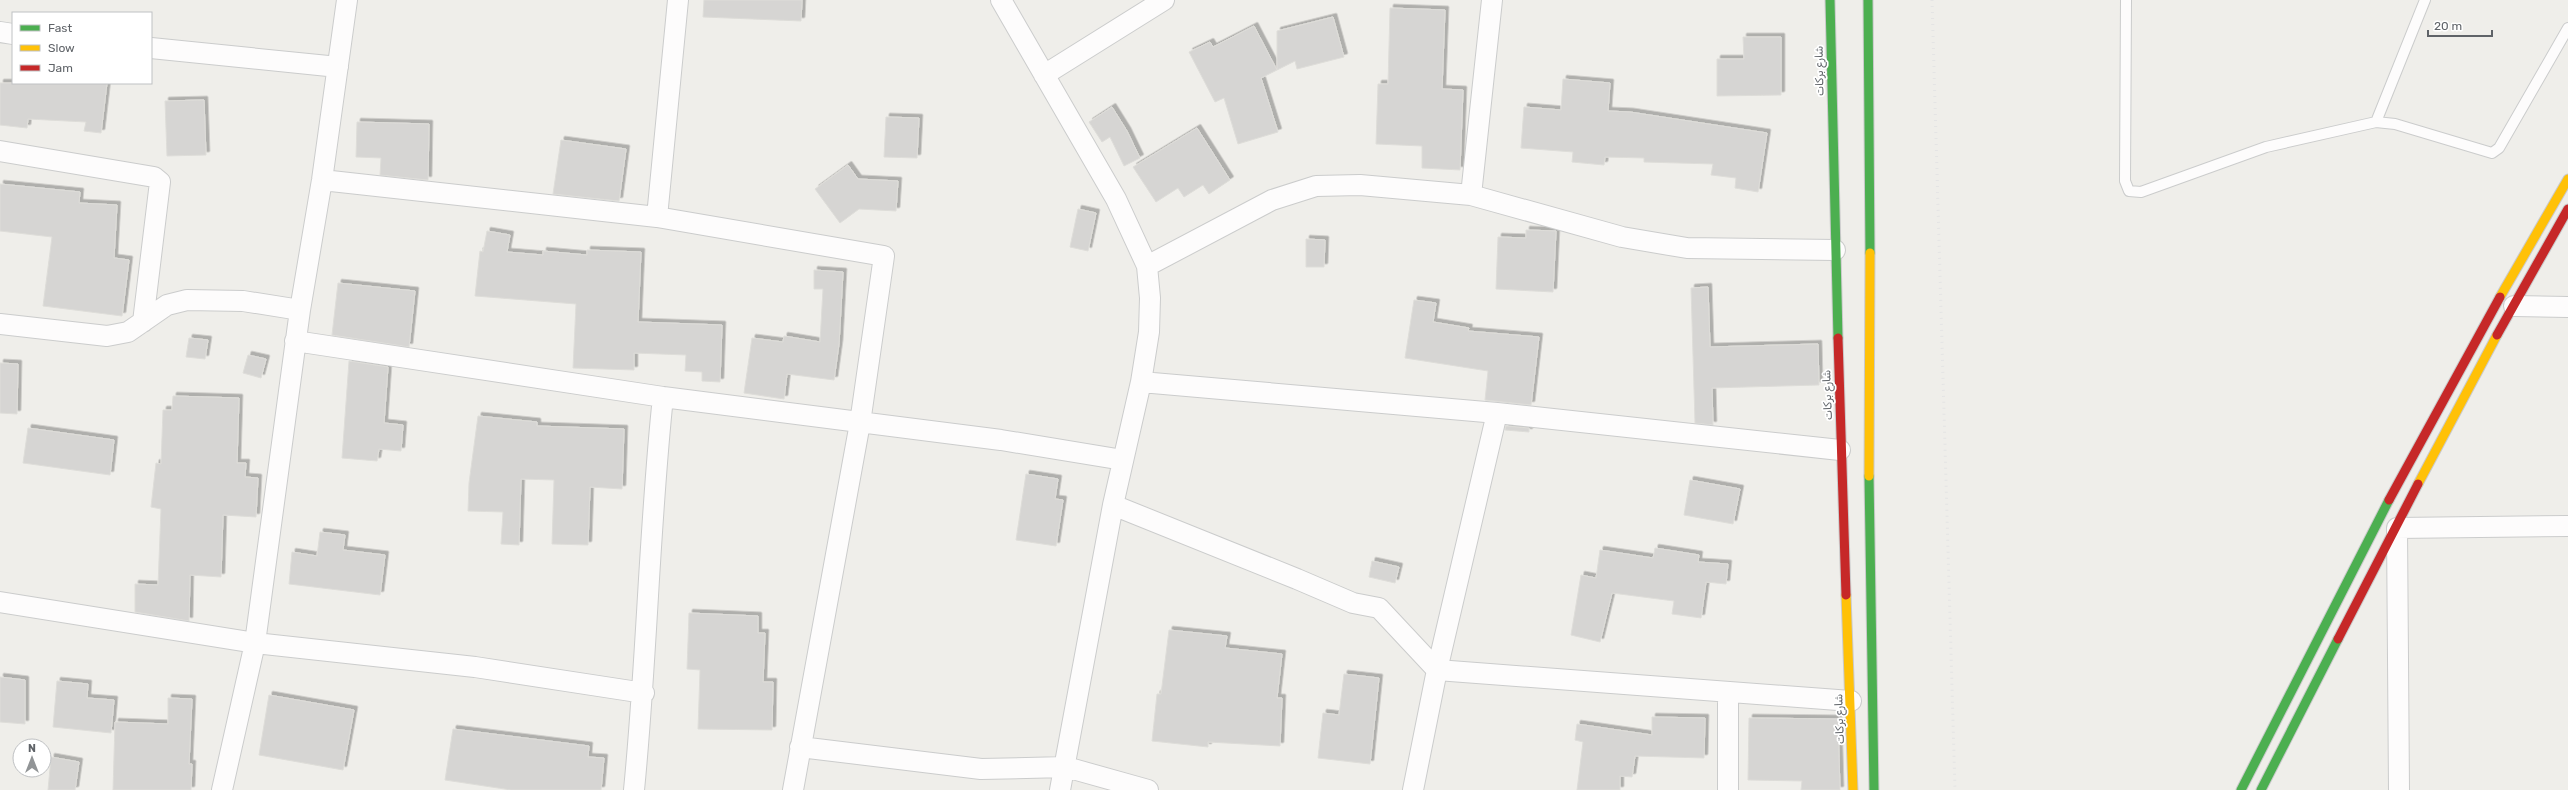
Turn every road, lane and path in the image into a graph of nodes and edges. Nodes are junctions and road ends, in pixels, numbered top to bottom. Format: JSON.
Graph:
{"nodes":[{"id":1,"x":347,"y":0,"type":"edge"},
{"id":2,"x":678,"y":0,"type":"edge"},
{"id":3,"x":1001,"y":0,"type":"edge"},
{"id":4,"x":1164,"y":0,"type":"edge"},
{"id":5,"x":1492,"y":0,"type":"edge"},
{"id":6,"x":1830,"y":0,"type":"edge"},
{"id":7,"x":1868,"y":0,"type":"edge"},
{"id":8,"x":2126,"y":0,"type":"edge"},
{"id":9,"x":2425,"y":0,"type":"edge"},
{"id":10,"x":2568,"y":28,"type":"edge"},
{"id":11,"x":0,"y":32,"type":"edge"},
{"id":12,"x":12,"y":34,"type":"edge"},
{"id":13,"x":152,"y":48,"type":"edge"},
{"id":14,"x":338,"y":67,"type":"junction"},
{"id":15,"x":1044,"y":75,"type":"junction"},
{"id":16,"x":2376,"y":122,"type":"junction"},
{"id":17,"x":0,"y":151,"type":"edge"},
{"id":18,"x":2568,"y":178,"type":"edge"},
{"id":19,"x":322,"y":180,"type":"junction"},
{"id":20,"x":1471,"y":195,"type":"junction"},
{"id":21,"x":2568,"y":209,"type":"edge"},
{"id":22,"x":657,"y":217,"type":"junction"},
{"id":23,"x":1835,"y":250,"type":"junction"},
{"id":24,"x":1147,"y":266,"type":"junction"},
{"id":25,"x":2514,"y":306,"type":"junction"},
{"id":26,"x":2568,"y":307,"type":"edge"},
{"id":27,"x":300,"y":310,"type":"junction"},
{"id":28,"x":143,"y":322,"type":"junction"},
{"id":29,"x":0,"y":324,"type":"edge"},
{"id":30,"x":296,"y":341,"type":"junction"},
{"id":31,"x":1141,"y":382,"type":"junction"},
{"id":32,"x":662,"y":398,"type":"junction"},
{"id":33,"x":1497,"y":413,"type":"junction"},
{"id":34,"x":860,"y":423,"type":"junction"},
{"id":35,"x":1840,"y":450,"type":"junction"},
{"id":36,"x":1123,"y":460,"type":"junction"},
{"id":37,"x":1113,"y":505,"type":"junction"},
{"id":38,"x":2568,"y":526,"type":"edge"},
{"id":39,"x":2397,"y":528,"type":"junction"},
{"id":40,"x":0,"y":602,"type":"edge"},
{"id":41,"x":2338,"y":604,"type":"junction"},
{"id":42,"x":2353,"y":614,"type":"junction"},
{"id":43,"x":255,"y":643,"type":"junction"},
{"id":44,"x":1438,"y":670,"type":"junction"},
{"id":45,"x":1728,"y":692,"type":"junction"},
{"id":46,"x":644,"y":693,"type":"junction"},
{"id":47,"x":1851,"y":701,"type":"junction"},
{"id":48,"x":800,"y":747,"type":"junction"},
{"id":49,"x":1066,"y":767,"type":"junction"},
{"id":50,"x":222,"y":790,"type":"edge"},
{"id":51,"x":634,"y":790,"type":"edge"},
{"id":52,"x":793,"y":790,"type":"edge"},
{"id":53,"x":1060,"y":790,"type":"edge"},
{"id":54,"x":1148,"y":790,"type":"edge"},
{"id":55,"x":1413,"y":790,"type":"edge"},
{"id":56,"x":1728,"y":790,"type":"edge"},
{"id":57,"x":1853,"y":790,"type":"edge"},
{"id":58,"x":1874,"y":790,"type":"edge"},
{"id":59,"x":2241,"y":790,"type":"edge"},
{"id":60,"x":2261,"y":790,"type":"edge"},
{"id":61,"x":2399,"y":790,"type":"edge"}],
"edges":[{"from":1,"to":14,"type":"street"},
{"from":2,"to":22,"type":"street"},
{"from":3,"to":15,"type":"street"},
{"from":4,"to":15,"type":"street"},
{"from":5,"to":20,"type":"street"},
{"from":6,"to":23,"type":"main road","name":"شارع بركات"},
{"from":7,"to":58,"type":"main road"},
{"from":8,"to":16,"type":"lane"},
{"from":9,"to":16,"type":"lane"},
{"from":10,"to":16,"type":"lane"},
{"from":11,"to":12,"type":"street"},
{"from":13,"to":14,"type":"street"},
{"from":14,"to":19,"type":"street"},
{"from":15,"to":24,"type":"street"},
{"from":17,"to":28,"type":"street"},
{"from":18,"to":41,"type":"main road"},
{"from":19,"to":22,"type":"street"},
{"from":19,"to":27,"type":"street"},
{"from":20,"to":23,"type":"street"},
{"from":20,"to":24,"type":"street"},
{"from":21,"to":25,"type":"main road"},
{"from":22,"to":34,"type":"street"},
{"from":23,"to":35,"type":"main road","name":"شارع بركات"},
{"from":24,"to":31,"type":"street"},
{"from":25,"to":26,"type":"street"},
{"from":25,"to":39,"type":"main road"},
{"from":27,"to":28,"type":"street"},
{"from":27,"to":30,"type":"street"},
{"from":28,"to":29,"type":"street"},
{"from":30,"to":32,"type":"street"},
{"from":30,"to":43,"type":"street"},
{"from":31,"to":33,"type":"street"},
{"from":31,"to":36,"type":"street"},
{"from":32,"to":34,"type":"street"},
{"from":32,"to":46,"type":"street"},
{"from":33,"to":35,"type":"street"},
{"from":33,"to":44,"type":"street"},
{"from":34,"to":36,"type":"street"},
{"from":34,"to":48,"type":"street"},
{"from":35,"to":47,"type":"main road","name":"شارع بركات"},
{"from":36,"to":37,"type":"street"},
{"from":37,"to":44,"type":"street"},
{"from":37,"to":49,"type":"street"},
{"from":38,"to":39,"type":"street"},
{"from":39,"to":42,"type":"main road"},
{"from":39,"to":61,"type":"street"},
{"from":40,"to":43,"type":"street"},
{"from":41,"to":42,"type":"main road"},
{"from":41,"to":59,"type":"main road"},
{"from":42,"to":60,"type":"main road"},
{"from":43,"to":46,"type":"street"},
{"from":43,"to":50,"type":"street"},
{"from":44,"to":45,"type":"street"},
{"from":44,"to":55,"type":"street"},
{"from":45,"to":47,"type":"street"},
{"from":45,"to":56,"type":"street"},
{"from":46,"to":51,"type":"street"},
{"from":47,"to":57,"type":"main road","name":"شارع بركات"},
{"from":48,"to":49,"type":"street"},
{"from":48,"to":52,"type":"street"},
{"from":49,"to":53,"type":"street"},
{"from":49,"to":54,"type":"street"}]}
